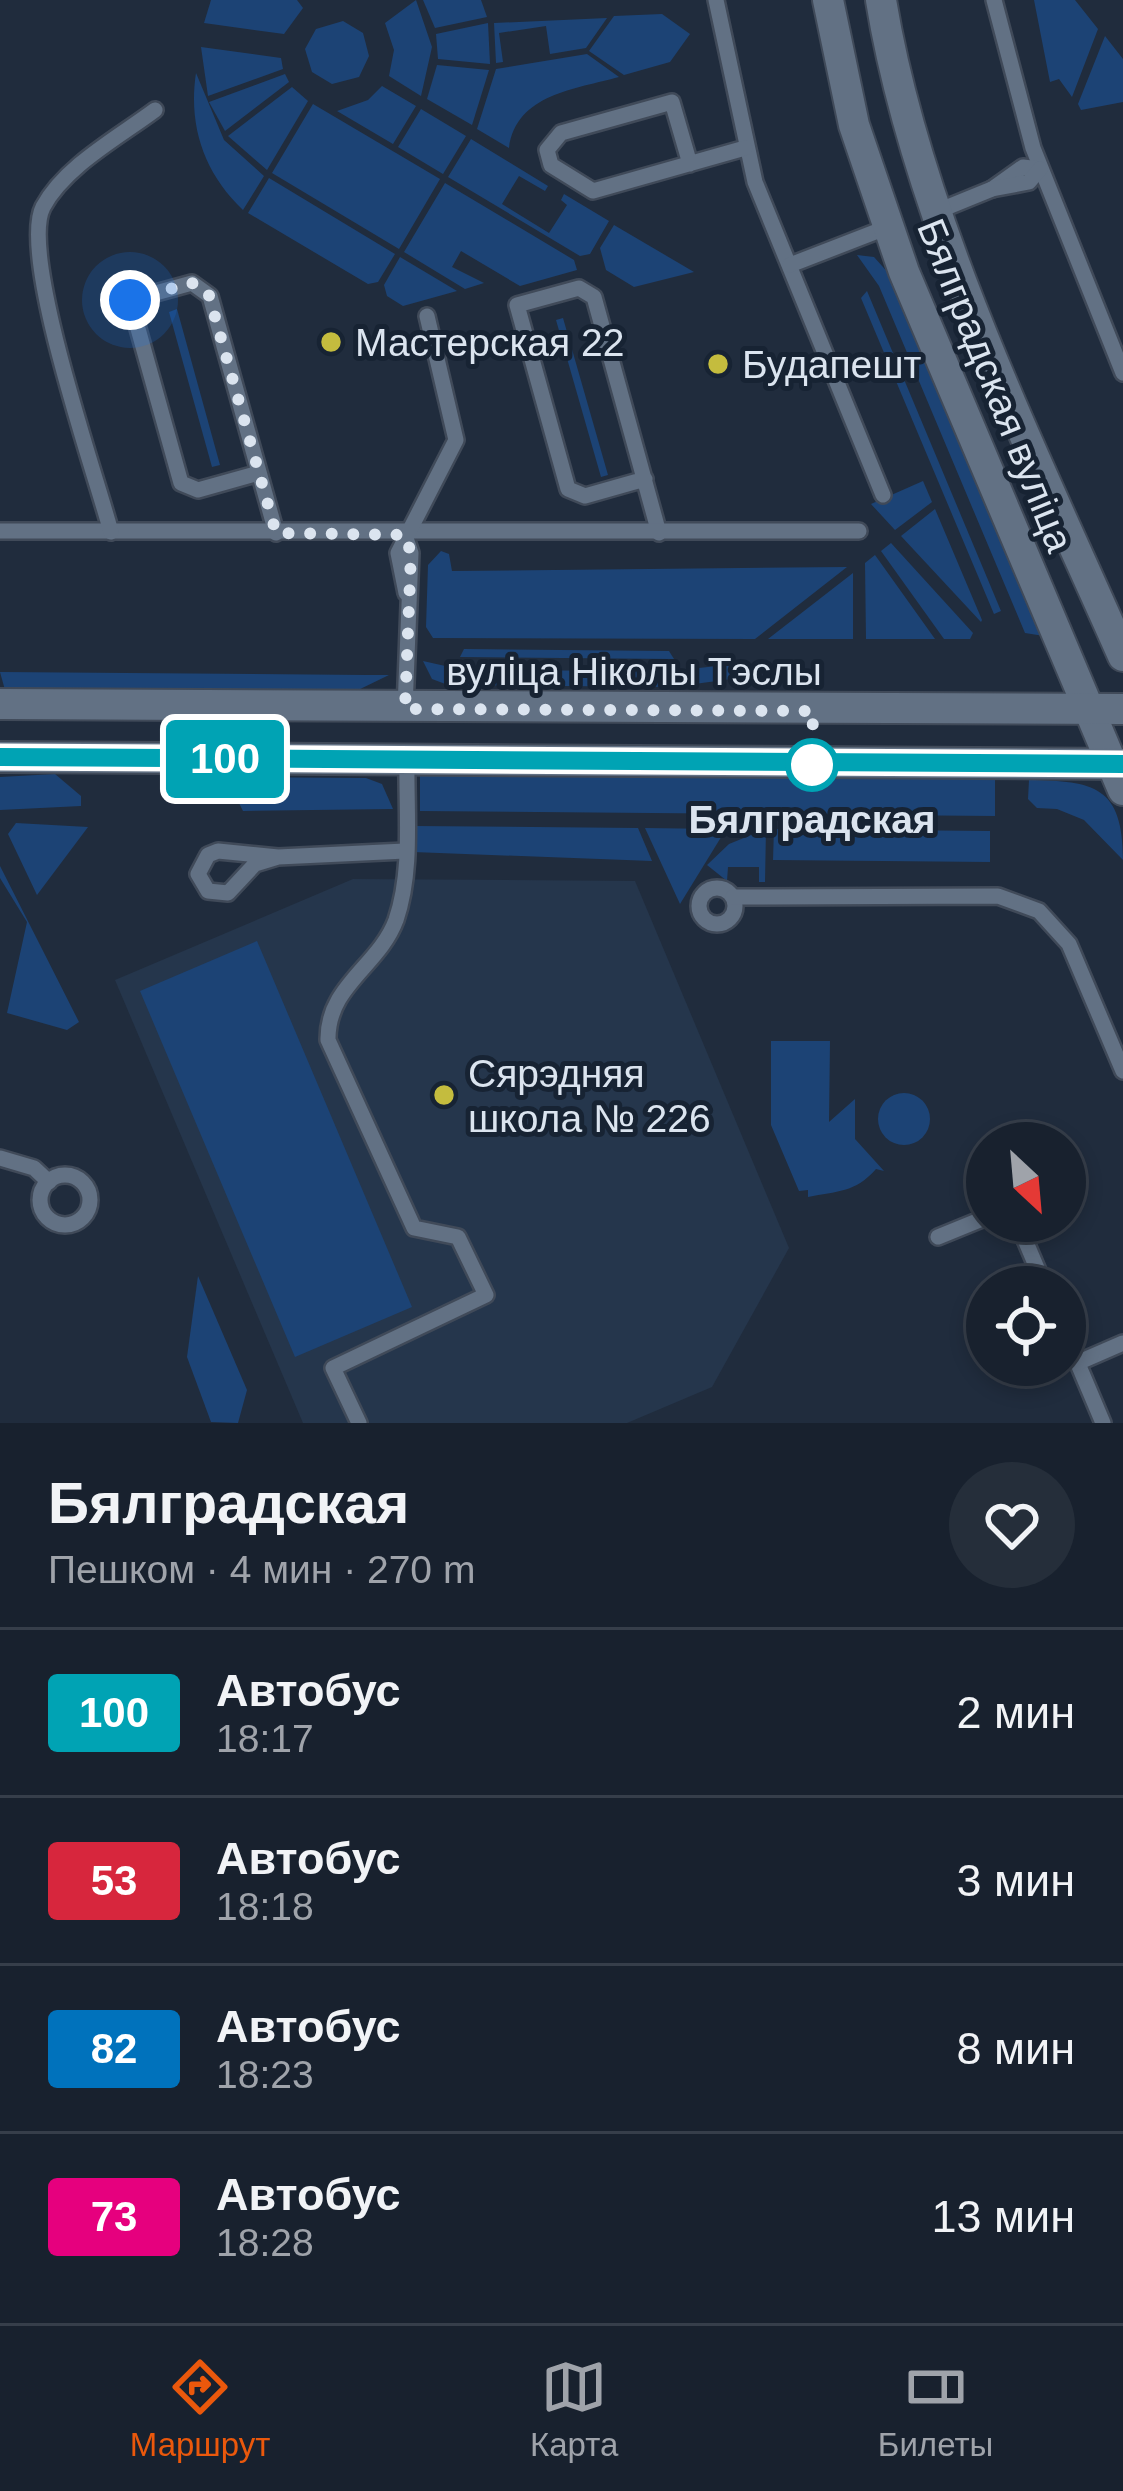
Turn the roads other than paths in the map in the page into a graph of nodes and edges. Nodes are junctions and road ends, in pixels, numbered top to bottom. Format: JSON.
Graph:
{"nodes":[{"id":1,"x":716,"y":0,"type":"edge"},
{"id":2,"x":828,"y":0,"type":"edge"},
{"id":3,"x":881,"y":0,"type":"edge"},
{"id":4,"x":994,"y":0,"type":"edge"},
{"id":5,"x":155,"y":110,"type":"dead end"},
{"id":6,"x":745,"y":148,"type":"junction"},
{"id":7,"x":690,"y":164,"type":"junction"},
{"id":8,"x":1040,"y":169,"type":"junction"},
{"id":9,"x":938,"y":211,"type":"junction"},
{"id":10,"x":888,"y":226,"type":"junction"},
{"id":11,"x":790,"y":266,"type":"junction"},
{"id":12,"x":427,"y":316,"type":"dead end"},
{"id":13,"x":1123,"y":373,"type":"edge"},
{"id":14,"x":259,"y":473,"type":"junction"},
{"id":15,"x":645,"y":478,"type":"junction"},
{"id":16,"x":883,"y":495,"type":"dead end"},
{"id":17,"x":0,"y":531,"type":"edge"},
{"id":18,"x":112,"y":532,"type":"junction"},
{"id":19,"x":859,"y":532,"type":"dead end"},
{"id":20,"x":276,"y":533,"type":"junction"},
{"id":21,"x":659,"y":533,"type":"junction"},
{"id":22,"x":405,"y":535,"type":"junction"},
{"id":23,"x":1123,"y":656,"type":"edge"},
{"id":24,"x":0,"y":704,"type":"edge"},
{"id":25,"x":405,"y":709,"type":"junction"},
{"id":26,"x":1089,"y":709,"type":"junction"},
{"id":27,"x":1123,"y":709,"type":"edge"},
{"id":28,"x":0,"y":758,"type":"edge"},
{"id":29,"x":407,"y":760,"type":"junction"},
{"id":30,"x":1119,"y":773,"type":"edge"},
{"id":31,"x":405,"y":850,"type":"junction"},
{"id":32,"x":278,"y":857,"type":"junction"},
{"id":33,"x":733,"y":897,"type":"dead end"},
{"id":34,"x":1123,"y":1071,"type":"edge"},
{"id":35,"x":0,"y":1158,"type":"edge"},
{"id":36,"x":49,"y":1182,"type":"dead end"},
{"id":37,"x":966,"y":1226,"type":"edge"},
{"id":38,"x":938,"y":1237,"type":"dead end"},
{"id":39,"x":1123,"y":1343,"type":"edge"},
{"id":40,"x":1086,"y":1359,"type":"edge"},
{"id":41,"x":1086,"y":1384,"type":"edge"},
{"id":42,"x":359,"y":1423,"type":"edge"},
{"id":43,"x":1103,"y":1423,"type":"edge"}],
"edges":[{"from":1,"to":6,"type":"lane"},
{"from":2,"to":10,"type":"main road","name":"Бялградская вуліца"},
{"from":3,"to":9,"type":"main road","name":"Бялградская вуліца"},
{"from":4,"to":8,"type":"lane"},
{"from":5,"to":18,"type":"lane"},
{"from":6,"to":7,"type":"lane"},
{"from":6,"to":11,"type":"lane"},
{"from":7,"to":7,"type":"lane"},
{"from":8,"to":9,"type":"lane"},
{"from":8,"to":13,"type":"lane"},
{"from":9,"to":23,"type":"main road","name":"Бялградская вуліца"},
{"from":10,"to":11,"type":"lane"},
{"from":10,"to":26,"type":"main road","name":"Бялградская вуліца"},
{"from":11,"to":16,"type":"lane"},
{"from":12,"to":22,"type":"lane"},
{"from":14,"to":14,"type":"lane"},
{"from":14,"to":20,"type":"lane"},
{"from":15,"to":15,"type":"lane"},
{"from":15,"to":21,"type":"lane"},
{"from":17,"to":18,"type":"lane"},
{"from":18,"to":20,"type":"lane"},
{"from":19,"to":21,"type":"lane"},
{"from":20,"to":22,"type":"lane"},
{"from":21,"to":22,"type":"lane"},
{"from":22,"to":25,"type":"lane"},
{"from":24,"to":25,"type":"main road","name":"вуліца Ніколы Тэслы"},
{"from":25,"to":26,"type":"main road","name":"вуліца Ніколы Тэслы"},
{"from":26,"to":27,"type":"main road","name":"вуліца Ніколы Тэслы"},
{"from":26,"to":30,"type":"main road","name":"Бялградская вуліца"},
{"from":28,"to":29,"type":"main road"},
{"from":29,"to":30,"type":"main road"},
{"from":29,"to":31,"type":"lane"},
{"from":31,"to":32,"type":"lane"},
{"from":31,"to":42,"type":"lane"},
{"from":32,"to":32,"type":"lane"},
{"from":33,"to":34,"type":"lane"},
{"from":35,"to":36,"type":"lane"},
{"from":37,"to":38,"type":"lane"},
{"from":39,"to":40,"type":"lane"},
{"from":41,"to":43,"type":"lane"}]}
